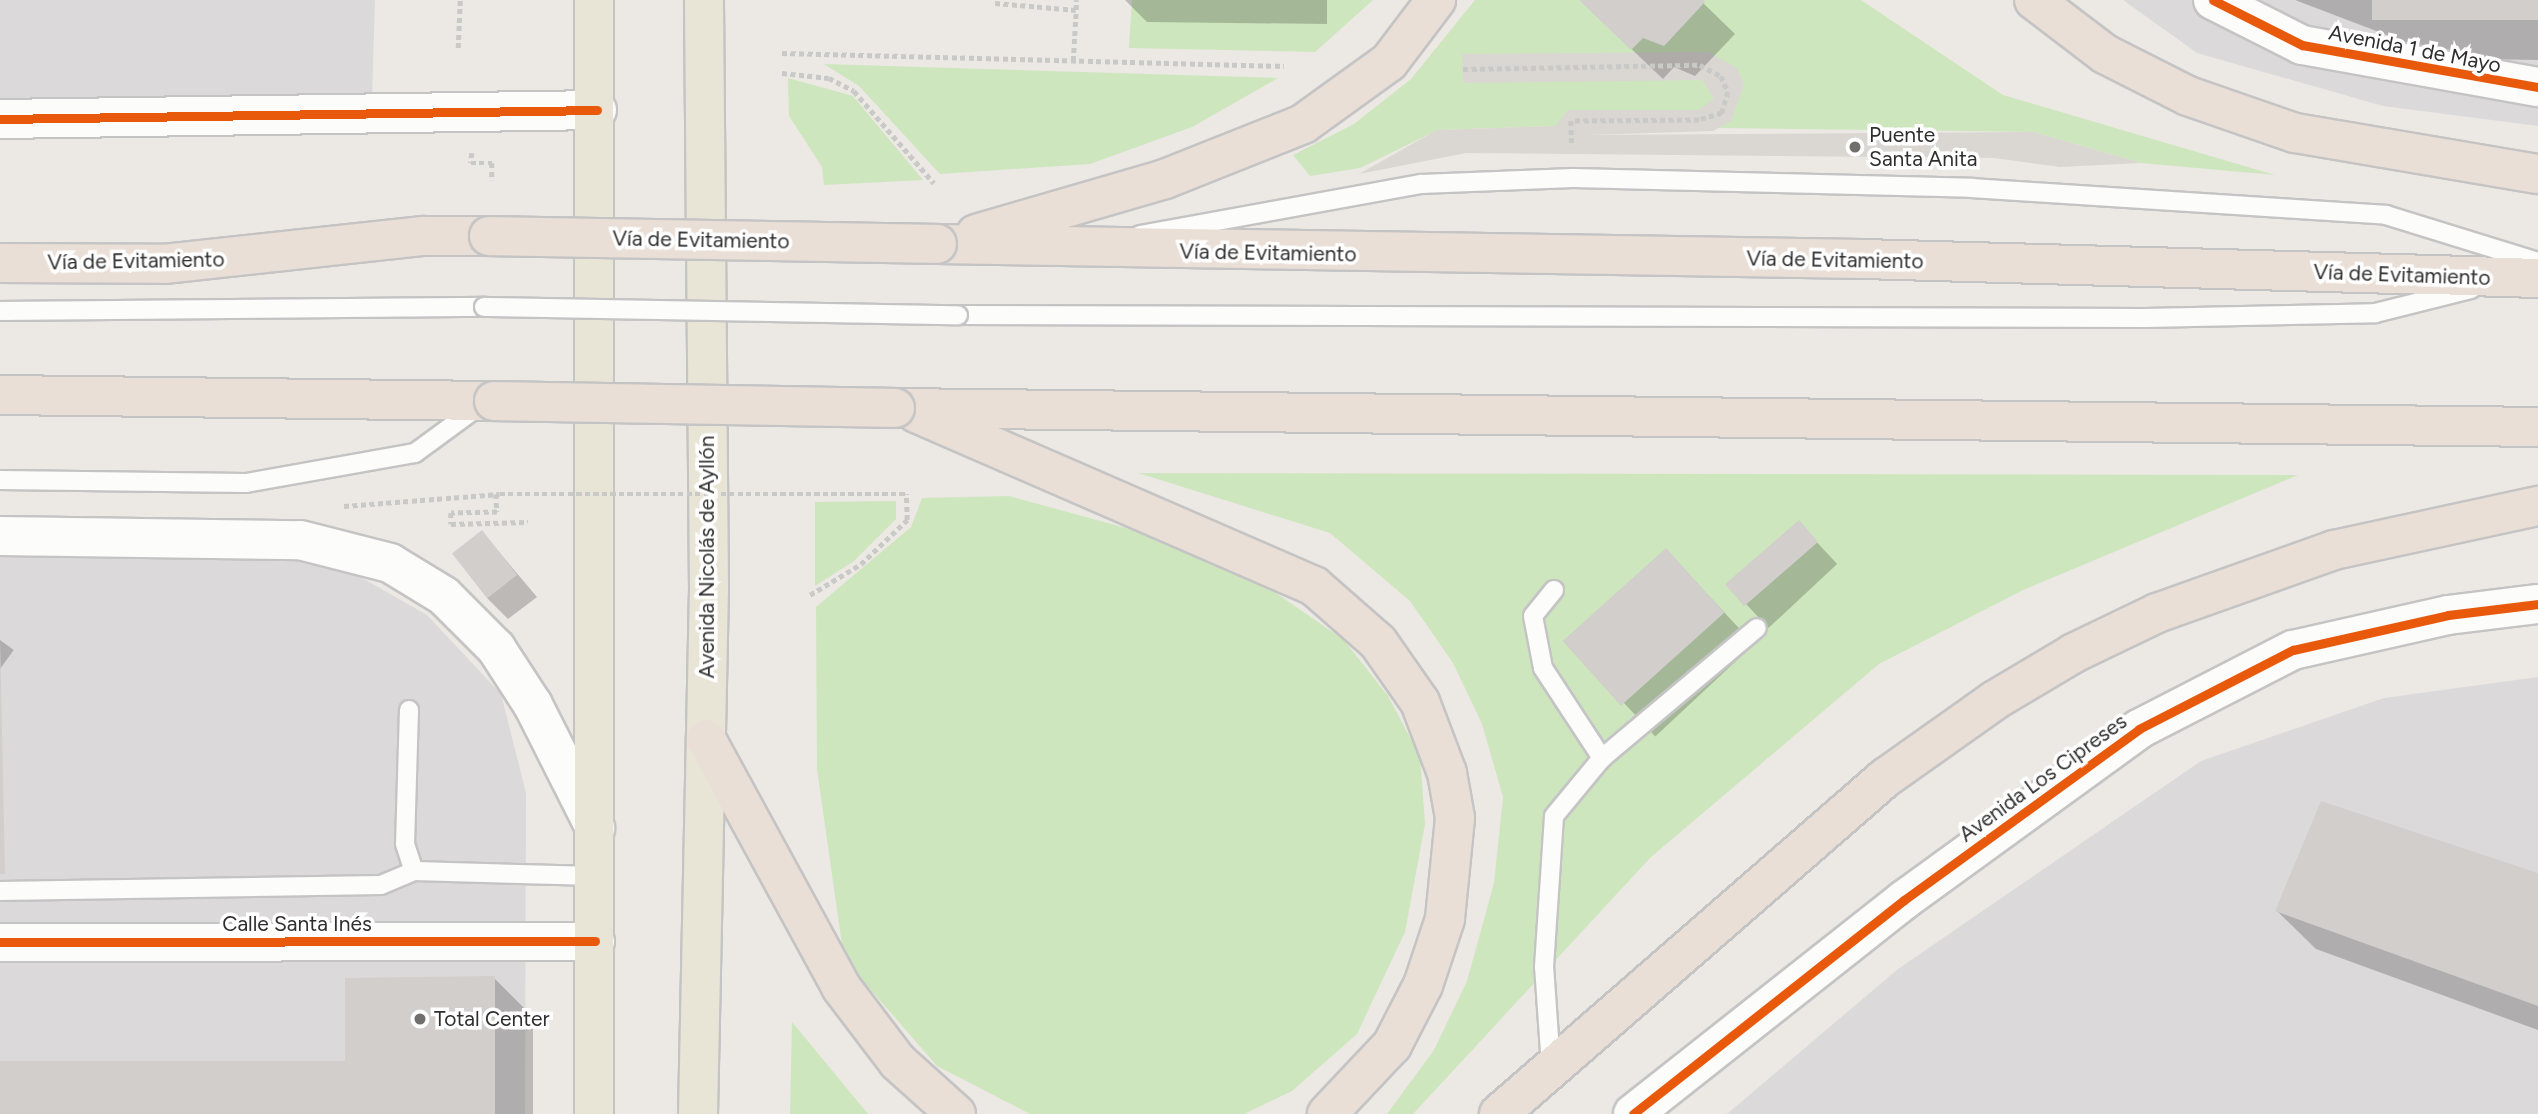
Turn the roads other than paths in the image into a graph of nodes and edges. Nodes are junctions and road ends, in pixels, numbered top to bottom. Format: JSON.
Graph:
{"nodes":[{"id":1,"x":594,"y":0,"type":"edge"},
{"id":2,"x":704,"y":0,"type":"edge"},
{"id":3,"x":1436,"y":0,"type":"edge"},
{"id":4,"x":2034,"y":0,"type":"edge"},
{"id":5,"x":2060,"y":0,"type":"edge"},
{"id":6,"x":2213,"y":0,"type":"edge"},
{"id":7,"x":2105,"y":54,"type":"junction"},
{"id":8,"x":2538,"y":87,"type":"edge"},
{"id":9,"x":597,"y":110,"type":"junction"},
{"id":10,"x":0,"y":119,"type":"edge"},
{"id":11,"x":2538,"y":173,"type":"edge"},
{"id":12,"x":937,"y":244,"type":"junction"},
{"id":13,"x":1085,"y":249,"type":"junction"},
{"id":14,"x":0,"y":263,"type":"edge"},
{"id":15,"x":2530,"y":273,"type":"edge"},
{"id":16,"x":0,"y":311,"type":"edge"},
{"id":17,"x":0,"y":395,"type":"edge"},
{"id":18,"x":490,"y":401,"type":"junction"},
{"id":19,"x":900,"y":408,"type":"junction"},
{"id":20,"x":2538,"y":427,"type":"edge"},
{"id":21,"x":0,"y":480,"type":"edge"},
{"id":22,"x":2538,"y":506,"type":"edge"},
{"id":23,"x":0,"y":536,"type":"edge"},
{"id":24,"x":1554,"y":590,"type":"dead end"},
{"id":25,"x":2538,"y":604,"type":"edge"},
{"id":26,"x":1757,"y":628,"type":"dead end"},
{"id":27,"x":409,"y":710,"type":"dead end"},
{"id":28,"x":706,"y":739,"type":"junction"},
{"id":29,"x":1602,"y":758,"type":"junction"},
{"id":30,"x":595,"y":828,"type":"junction"},
{"id":31,"x":414,"y":871,"type":"junction"},
{"id":32,"x":595,"y":876,"type":"junction"},
{"id":33,"x":0,"y":891,"type":"edge"},
{"id":34,"x":595,"y":941,"type":"junction"},
{"id":35,"x":0,"y":942,"type":"edge"},
{"id":36,"x":1551,"y":1066,"type":"junction"},
{"id":37,"x":594,"y":1114,"type":"edge"},
{"id":38,"x":698,"y":1114,"type":"edge"},
{"id":39,"x":956,"y":1114,"type":"edge"},
{"id":40,"x":1327,"y":1114,"type":"edge"},
{"id":41,"x":1499,"y":1114,"type":"edge"},
{"id":42,"x":1633,"y":1114,"type":"edge"}],
"edges":[{"from":1,"to":9,"type":"main road"},
{"from":2,"to":28,"type":"main road","name":"Avenida Nicolás de Ayllón"},
{"from":3,"to":12,"type":"highway"},
{"from":4,"to":7,"type":"highway"},
{"from":5,"to":7,"type":"lane"},
{"from":6,"to":8,"type":"street","name":"Avenida 1 de Mayo"},
{"from":7,"to":11,"type":"highway"},
{"from":9,"to":10,"type":"street"},
{"from":9,"to":30,"type":"main road"},
{"from":12,"to":13,"type":"highway","name":"Vía de Evitamiento"},
{"from":12,"to":14,"type":"highway","name":"Vía de Evitamiento","bridge":true},
{"from":13,"to":15,"type":"highway","name":"Vía de Evitamiento"},
{"from":13,"to":15,"type":"lane"},
{"from":15,"to":16,"type":"lane","bridge":true},
{"from":17,"to":18,"type":"highway"},
{"from":18,"to":19,"type":"highway","bridge":true},
{"from":18,"to":21,"type":"lane"},
{"from":19,"to":20,"type":"highway"},
{"from":19,"to":40,"type":"highway"},
{"from":22,"to":36,"type":"highway"},
{"from":23,"to":30,"type":"street"},
{"from":24,"to":29,"type":"lane"},
{"from":25,"to":42,"type":"street","name":"Avenida Los Cipreses"},
{"from":26,"to":29,"type":"lane"},
{"from":27,"to":31,"type":"lane"},
{"from":28,"to":38,"type":"main road","name":"Avenida Nicolás de Ayllón"},
{"from":28,"to":39,"type":"highway"},
{"from":29,"to":36,"type":"lane"},
{"from":30,"to":32,"type":"main road"},
{"from":31,"to":32,"type":"lane"},
{"from":31,"to":33,"type":"lane"},
{"from":32,"to":34,"type":"main road"},
{"from":34,"to":35,"type":"street","name":"Calle Santa Inés"},
{"from":34,"to":37,"type":"main road"},
{"from":36,"to":41,"type":"highway"}]}
